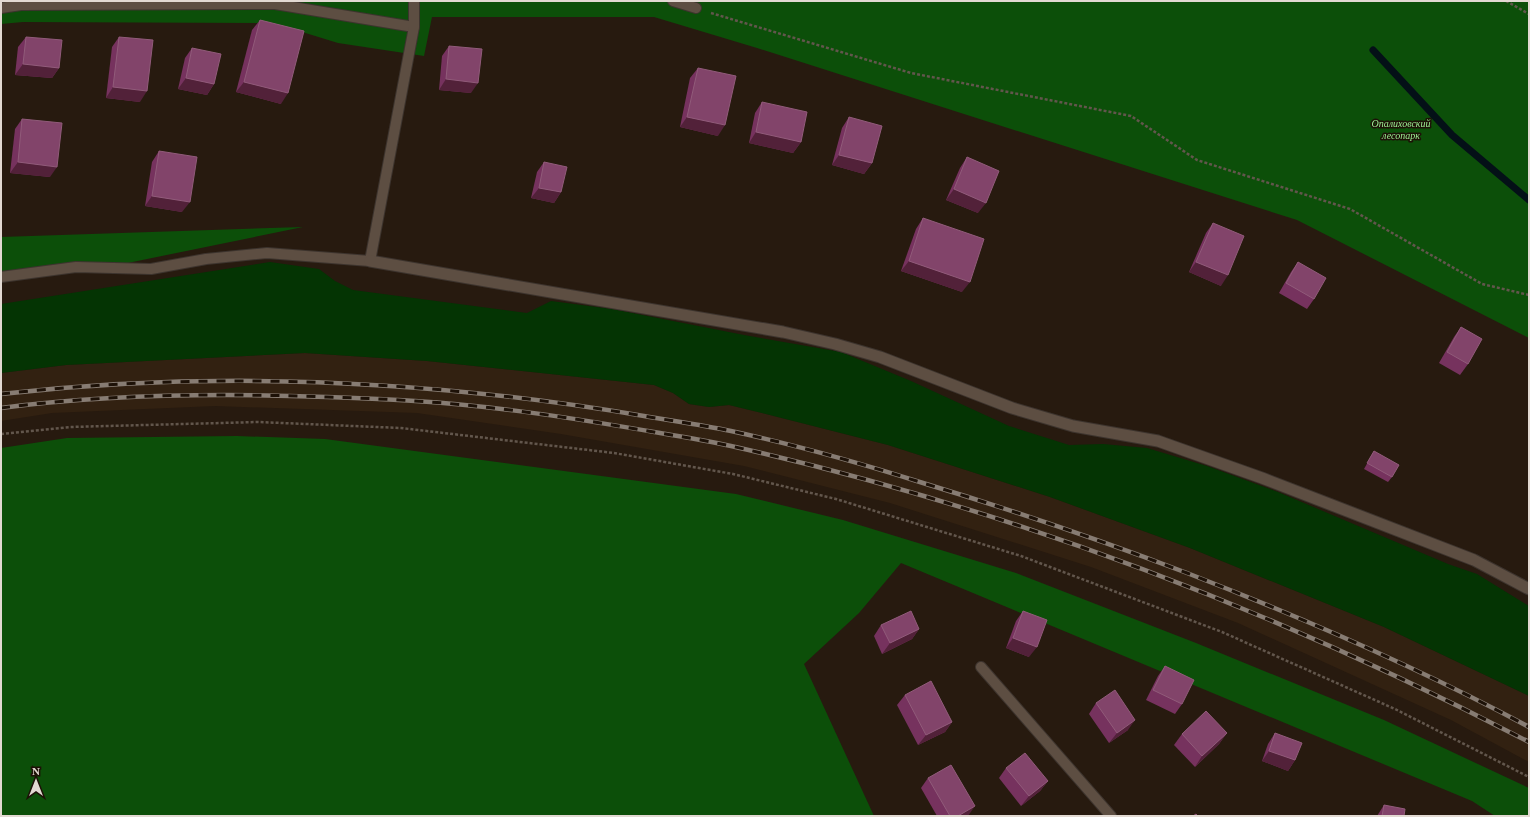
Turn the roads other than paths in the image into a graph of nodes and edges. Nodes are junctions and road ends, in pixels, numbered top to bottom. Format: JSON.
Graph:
{"nodes":[{"id":1,"x":414,"y":1,"type":"edge"},
{"id":2,"x":673,"y":1,"type":"edge"},
{"id":3,"x":1,"y":8,"type":"edge"},
{"id":4,"x":696,"y":8,"type":"road end"},
{"id":5,"x":414,"y":27,"type":"junction"},
{"id":6,"x":370,"y":261,"type":"junction"},
{"id":7,"x":1,"y":277,"type":"edge"},
{"id":8,"x":1529,"y":589,"type":"edge"},
{"id":9,"x":981,"y":667,"type":"dead end"},
{"id":10,"x":1111,"y":816,"type":"edge"}],
"edges":[{"from":1,"to":5,"type":"lane"},
{"from":2,"to":4,"type":"lane"},
{"from":3,"to":5,"type":"lane"},
{"from":5,"to":6,"type":"lane"},
{"from":6,"to":7,"type":"lane"},
{"from":6,"to":8,"type":"street"},
{"from":9,"to":10,"type":"lane"}]}
